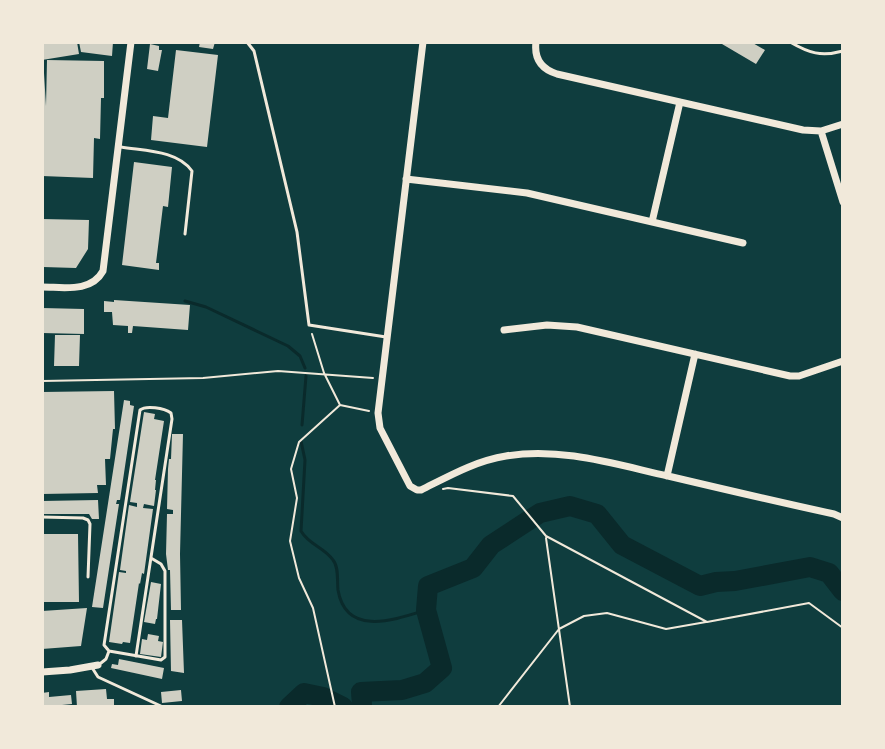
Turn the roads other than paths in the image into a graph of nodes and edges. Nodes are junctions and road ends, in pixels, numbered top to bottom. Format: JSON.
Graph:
{"nodes":[{"id":1,"x":131,"y":42,"type":"edge"},
{"id":2,"x":247,"y":42,"type":"edge"},
{"id":3,"x":423,"y":42,"type":"edge"},
{"id":4,"x":536,"y":42,"type":"edge"},
{"id":5,"x":790,"y":42,"type":"edge"},
{"id":6,"x":843,"y":51,"type":"edge"},
{"id":7,"x":680,"y":102,"type":"junction"},
{"id":8,"x":843,"y":124,"type":"edge"},
{"id":9,"x":821,"y":131,"type":"junction"},
{"id":10,"x":118,"y":146,"type":"junction"},
{"id":11,"x":406,"y":179,"type":"junction"},
{"id":12,"x":843,"y":202,"type":"edge"},
{"id":13,"x":652,"y":222,"type":"junction"},
{"id":14,"x":185,"y":234,"type":"dead end"},
{"id":15,"x":743,"y":243,"type":"dead end"},
{"id":16,"x":42,"y":287,"type":"edge"},
{"id":17,"x":504,"y":330,"type":"dead end"},
{"id":18,"x":387,"y":337,"type":"junction"},
{"id":19,"x":695,"y":354,"type":"junction"},
{"id":20,"x":843,"y":361,"type":"edge"},
{"id":21,"x":667,"y":476,"type":"junction"},
{"id":22,"x":42,"y":517,"type":"edge"},
{"id":23,"x":843,"y":518,"type":"edge"},
{"id":24,"x":150,"y":557,"type":"junction"},
{"id":25,"x":88,"y":577,"type":"dead end"},
{"id":26,"x":109,"y":651,"type":"junction"},
{"id":27,"x":136,"y":656,"type":"junction"},
{"id":28,"x":94,"y":665,"type":"junction"},
{"id":29,"x":42,"y":672,"type":"edge"},
{"id":30,"x":163,"y":707,"type":"edge"}],
"edges":[{"from":1,"to":10,"type":"street"},
{"from":2,"to":18,"type":"lane"},
{"from":3,"to":11,"type":"street"},
{"from":4,"to":7,"type":"street"},
{"from":5,"to":6,"type":"lane"},
{"from":7,"to":9,"type":"street"},
{"from":7,"to":13,"type":"street"},
{"from":8,"to":9,"type":"street"},
{"from":9,"to":12,"type":"street"},
{"from":10,"to":14,"type":"lane"},
{"from":10,"to":16,"type":"street"},
{"from":11,"to":13,"type":"street"},
{"from":11,"to":18,"type":"street"},
{"from":13,"to":15,"type":"street"},
{"from":17,"to":19,"type":"street"},
{"from":18,"to":21,"type":"street"},
{"from":19,"to":20,"type":"street"},
{"from":19,"to":21,"type":"street"},
{"from":21,"to":23,"type":"street"},
{"from":22,"to":25,"type":"lane"},
{"from":24,"to":26,"type":"lane"},
{"from":24,"to":27,"type":"lane"},
{"from":24,"to":27,"type":"lane"},
{"from":26,"to":27,"type":"lane"},
{"from":26,"to":28,"type":"lane"},
{"from":28,"to":29,"type":"street"},
{"from":28,"to":30,"type":"lane"}]}
